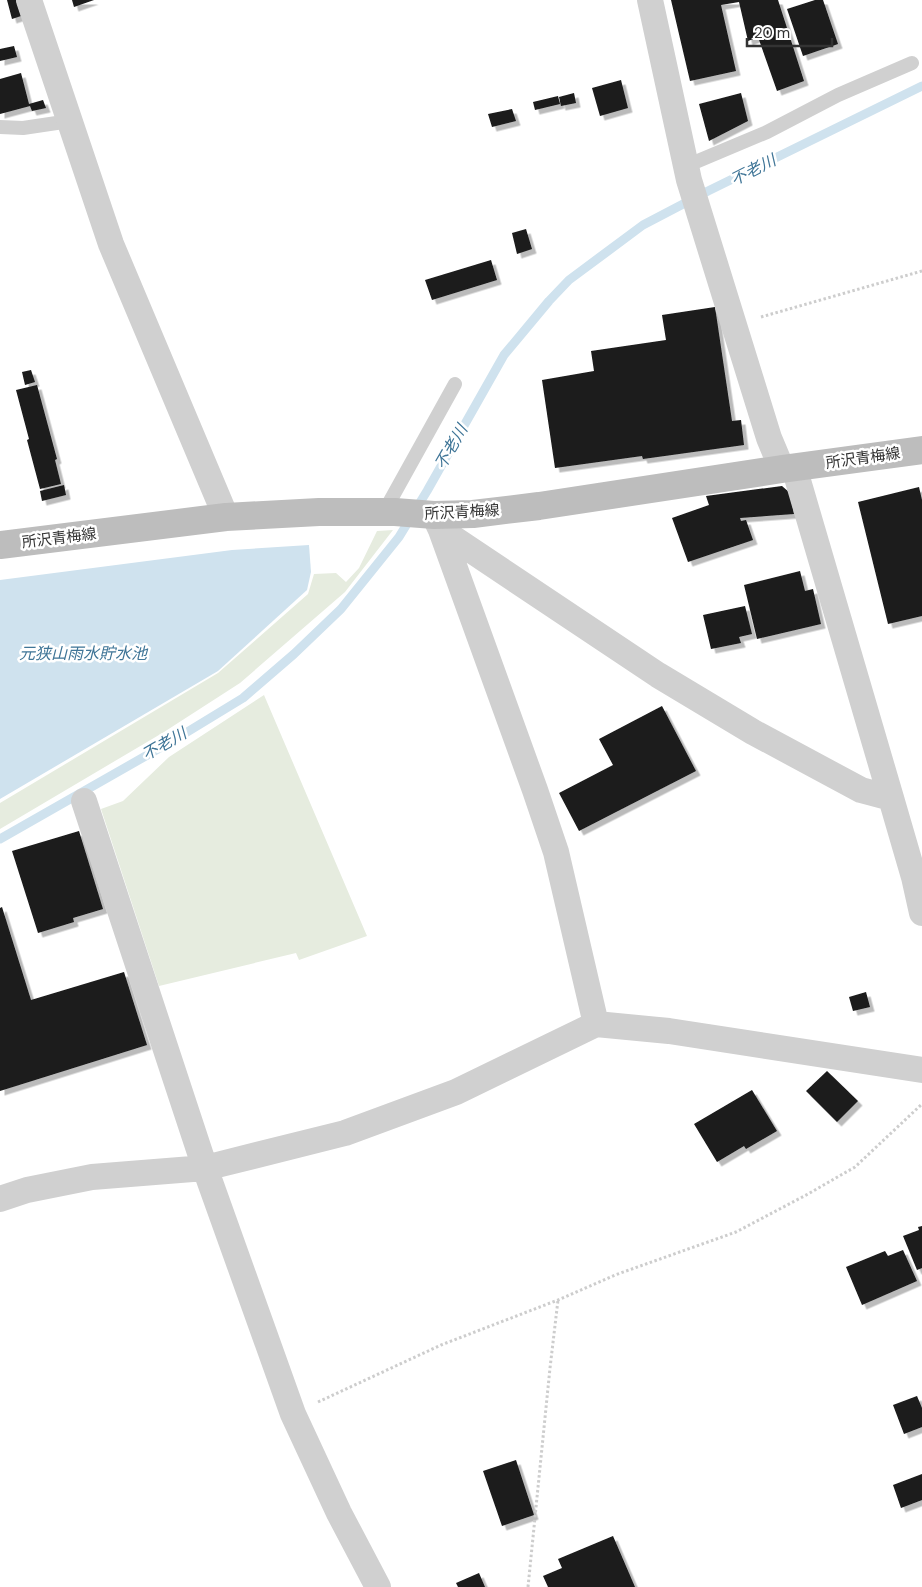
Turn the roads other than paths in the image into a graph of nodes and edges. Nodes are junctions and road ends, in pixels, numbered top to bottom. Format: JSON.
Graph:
{"nodes":[{"id":1,"x":29,"y":0,"type":"edge"},
{"id":2,"x":650,"y":0,"type":"edge"},
{"id":3,"x":912,"y":63,"type":"dead end"},
{"id":4,"x":70,"y":121,"type":"junction"},
{"id":5,"x":0,"y":127,"type":"edge"},
{"id":6,"x":688,"y":173,"type":"junction"},
{"id":7,"x":455,"y":384,"type":"dead end"},
{"id":8,"x":922,"y":450,"type":"edge"},
{"id":9,"x":788,"y":468,"type":"junction"},
{"id":10,"x":390,"y":512,"type":"junction"},
{"id":11,"x":226,"y":517,"type":"junction"},
{"id":12,"x":438,"y":523,"type":"junction"},
{"id":13,"x":0,"y":545,"type":"edge"},
{"id":14,"x":891,"y":798,"type":"junction"},
{"id":15,"x":84,"y":800,"type":"dead end"},
{"id":16,"x":922,"y":913,"type":"edge"},
{"id":17,"x":596,"y":1024,"type":"junction"},
{"id":18,"x":922,"y":1070,"type":"edge"},
{"id":19,"x":205,"y":1168,"type":"junction"},
{"id":20,"x":0,"y":1199,"type":"edge"},
{"id":21,"x":378,"y":1587,"type":"edge"}],
"edges":[{"from":1,"to":4,"type":"street"},
{"from":2,"to":6,"type":"street"},
{"from":3,"to":6,"type":"lane"},
{"from":4,"to":5,"type":"lane"},
{"from":4,"to":11,"type":"street"},
{"from":6,"to":9,"type":"street"},
{"from":7,"to":10,"type":"lane"},
{"from":8,"to":9,"type":"main road","name":"所沢青梅線"},
{"from":9,"to":12,"type":"main road","name":"所沢青梅線"},
{"from":9,"to":14,"type":"street"},
{"from":10,"to":11,"type":"main road","name":"所沢青梅線"},
{"from":10,"to":12,"type":"main road","name":"所沢青梅線"},
{"from":11,"to":13,"type":"main road","name":"所沢青梅線"},
{"from":12,"to":14,"type":"street"},
{"from":12,"to":17,"type":"street"},
{"from":14,"to":16,"type":"street"},
{"from":15,"to":19,"type":"street"},
{"from":17,"to":18,"type":"street"},
{"from":17,"to":19,"type":"street"},
{"from":19,"to":20,"type":"street"},
{"from":19,"to":21,"type":"street"}]}
